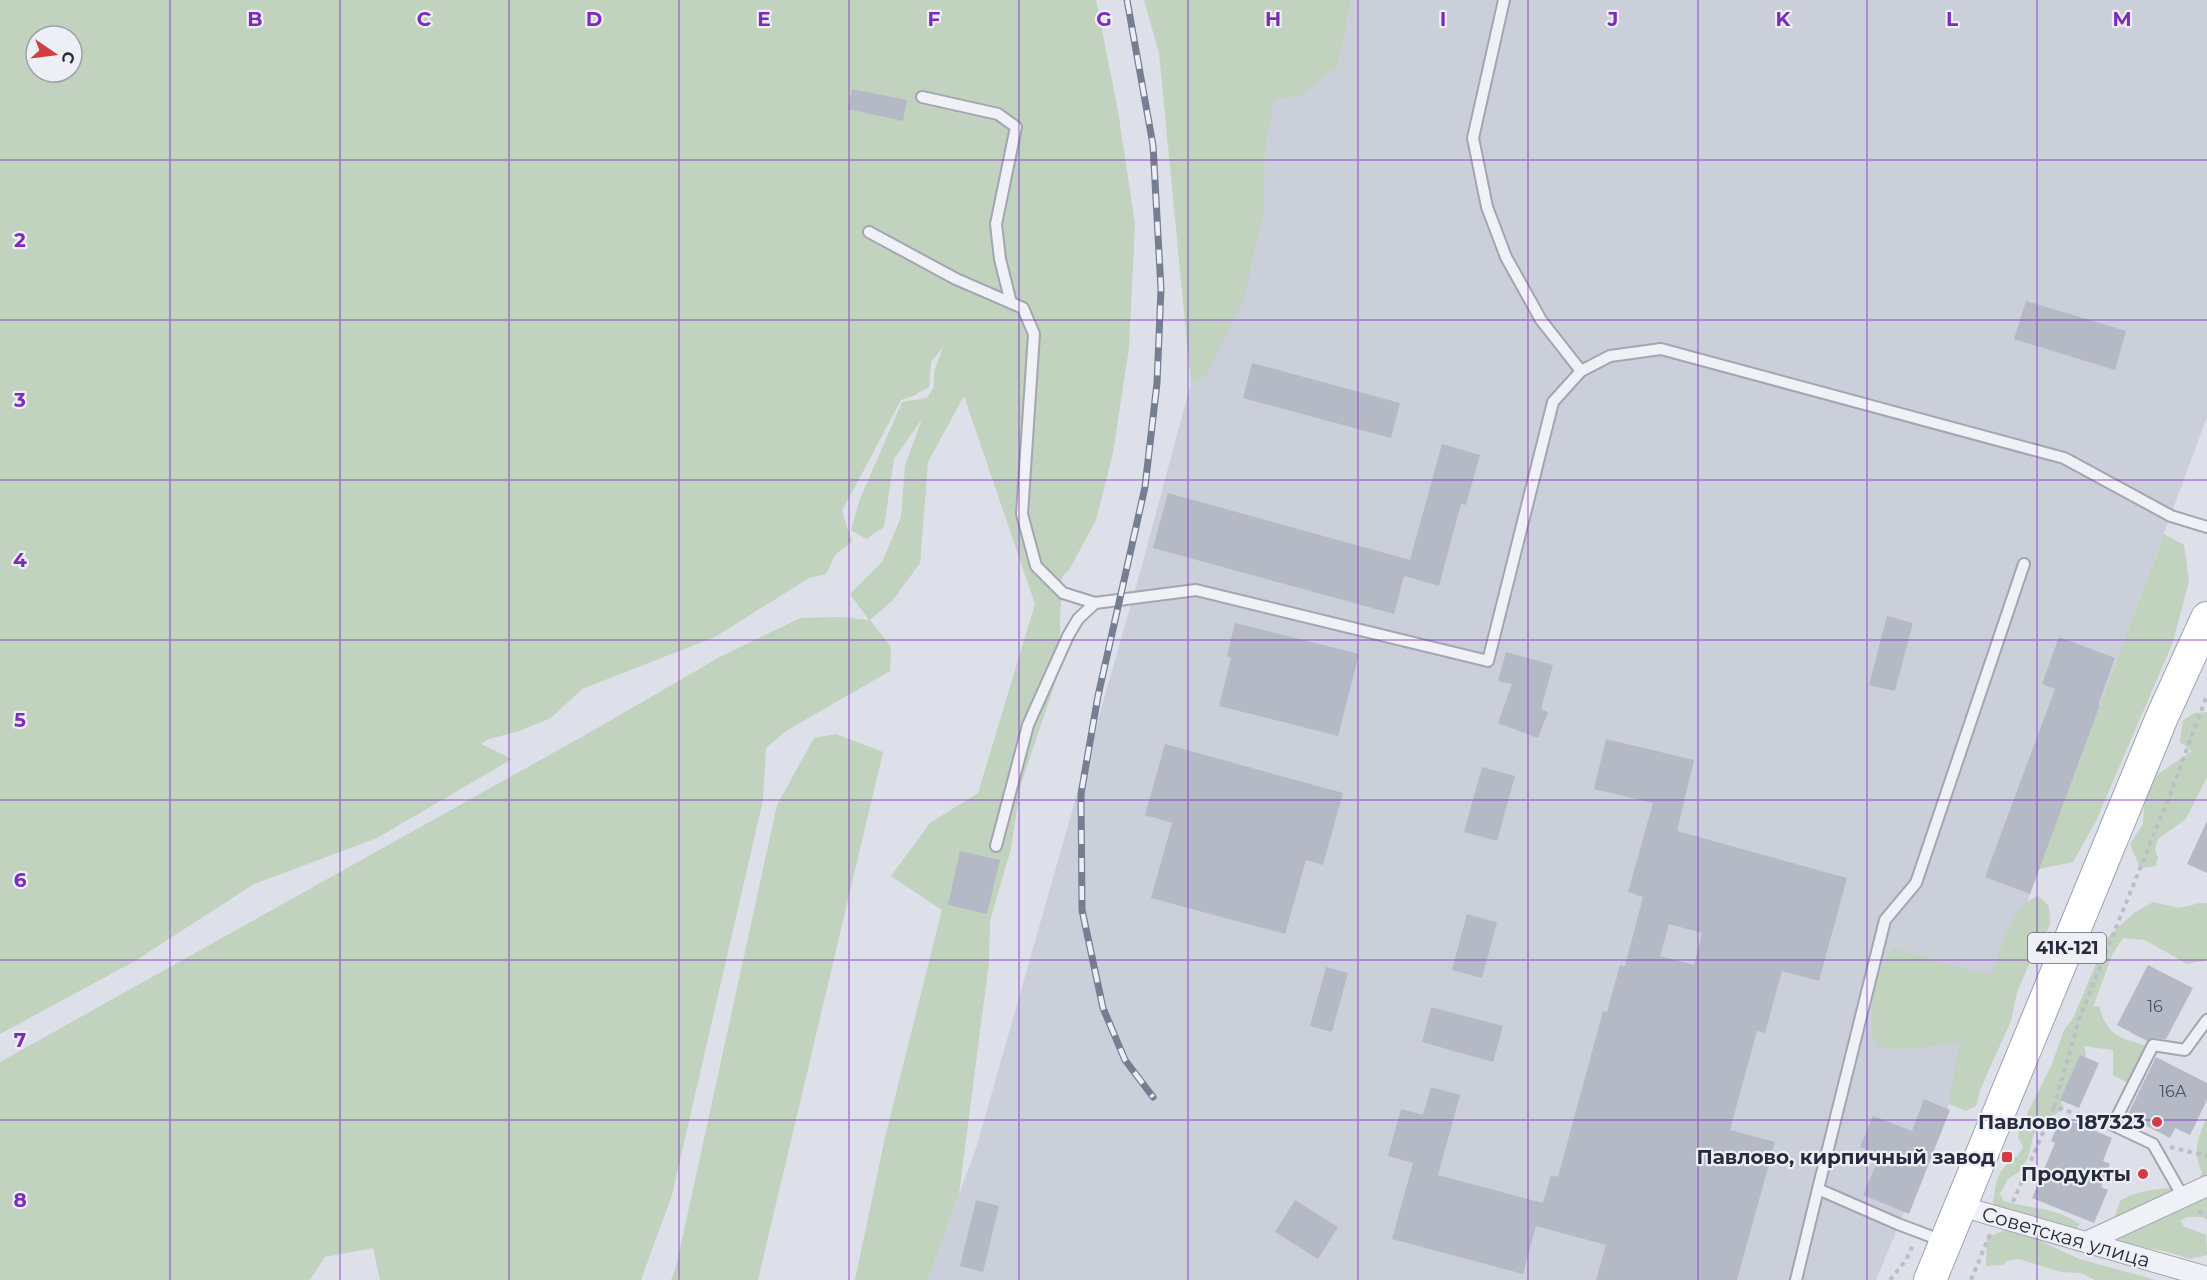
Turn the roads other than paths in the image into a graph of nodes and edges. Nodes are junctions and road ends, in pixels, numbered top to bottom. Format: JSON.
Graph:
{"nodes":[{"id":1,"x":1504,"y":0,"type":"edge"},
{"id":2,"x":922,"y":97,"type":"dead end"},
{"id":3,"x":869,"y":232,"type":"dead end"},
{"id":4,"x":1011,"y":303,"type":"junction"},
{"id":5,"x":1581,"y":371,"type":"junction"},
{"id":6,"x":2207,"y":527,"type":"edge"},
{"id":7,"x":2024,"y":564,"type":"dead end"},
{"id":8,"x":1095,"y":603,"type":"junction"},
{"id":9,"x":2204,"y":631,"type":"edge"},
{"id":10,"x":996,"y":846,"type":"dead end"},
{"id":11,"x":2207,"y":1020,"type":"edge"},
{"id":12,"x":2207,"y":1186,"type":"edge"},
{"id":13,"x":1818,"y":1189,"type":"junction"},
{"id":14,"x":2183,"y":1197,"type":"junction"},
{"id":15,"x":1960,"y":1206,"type":"junction"},
{"id":16,"x":1932,"y":1237,"type":"junction"},
{"id":17,"x":2086,"y":1242,"type":"junction"},
{"id":18,"x":2207,"y":1277,"type":"edge"},
{"id":19,"x":1797,"y":1280,"type":"edge"},
{"id":20,"x":1930,"y":1280,"type":"edge"}],
"edges":[{"from":1,"to":5,"type":"lane"},
{"from":2,"to":4,"type":"lane"},
{"from":3,"to":4,"type":"lane"},
{"from":4,"to":8,"type":"lane"},
{"from":5,"to":6,"type":"lane"},
{"from":5,"to":8,"type":"lane"},
{"from":7,"to":13,"type":"lane"},
{"from":8,"to":10,"type":"lane"},
{"from":9,"to":15,"type":"main road","number":"41К-121"},
{"from":11,"to":14,"type":"lane"},
{"from":12,"to":14,"type":"street"},
{"from":13,"to":16,"type":"lane"},
{"from":13,"to":19,"type":"lane"},
{"from":14,"to":17,"type":"street"},
{"from":15,"to":16,"type":"main road","number":"41К-121"},
{"from":15,"to":17,"type":"street","name":"Советская улица"},
{"from":16,"to":20,"type":"main road","number":"41К-121"},
{"from":17,"to":18,"type":"street","name":"Советская улица"}]}
